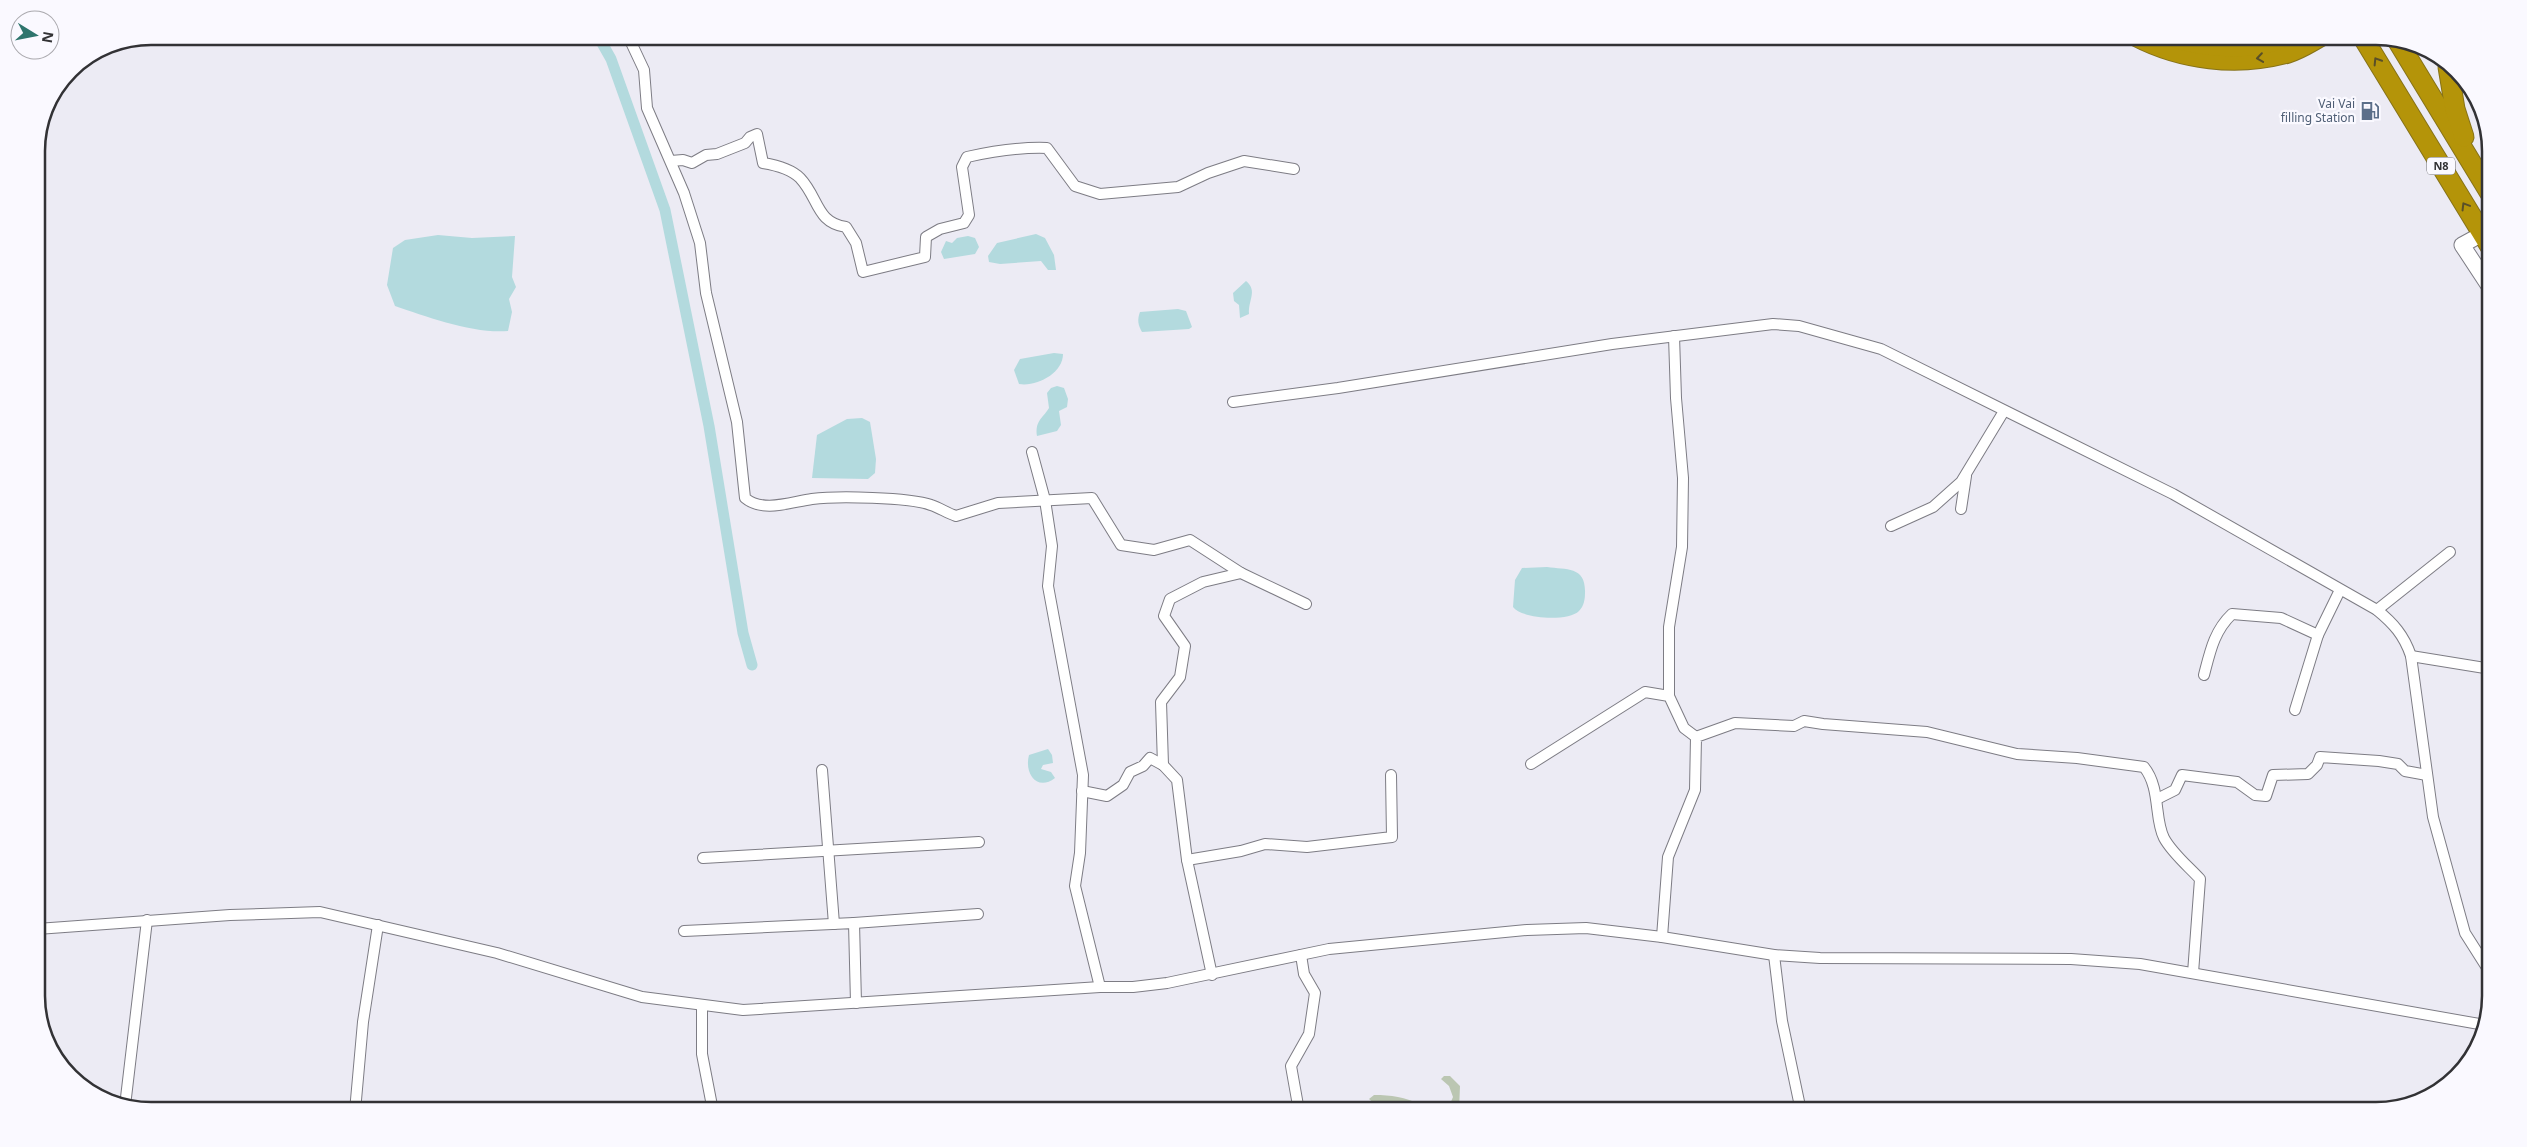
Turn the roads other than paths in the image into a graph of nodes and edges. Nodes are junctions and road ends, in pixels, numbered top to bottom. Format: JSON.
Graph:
{"nodes":[{"id":1,"x":632,"y":45,"type":"edge"},
{"id":2,"x":2159,"y":45,"type":"edge"},
{"id":3,"x":2212,"y":45,"type":"edge"},
{"id":4,"x":2256,"y":45,"type":"edge"},
{"id":5,"x":2302,"y":45,"type":"edge"},
{"id":6,"x":2368,"y":45,"type":"edge"},
{"id":7,"x":2402,"y":49,"type":"edge"},
{"id":8,"x":2449,"y":74,"type":"edge"},
{"id":9,"x":671,"y":161,"type":"junction"},
{"id":10,"x":2474,"y":167,"type":"junction"},
{"id":11,"x":1294,"y":169,"type":"dead end"},
{"id":12,"x":2482,"y":181,"type":"edge"},
{"id":13,"x":2482,"y":235,"type":"edge"},
{"id":14,"x":2473,"y":239,"type":"dead end"},
{"id":15,"x":2482,"y":276,"type":"edge"},
{"id":16,"x":1674,"y":336,"type":"junction"},
{"id":17,"x":1233,"y":402,"type":"dead end"},
{"id":18,"x":2004,"y":410,"type":"junction"},
{"id":19,"x":1032,"y":452,"type":"dead end"},
{"id":20,"x":1966,"y":472,"type":"junction"},
{"id":21,"x":1044,"y":500,"type":"junction"},
{"id":22,"x":1961,"y":509,"type":"dead end"},
{"id":23,"x":1891,"y":526,"type":"dead end"},
{"id":24,"x":2450,"y":552,"type":"dead end"},
{"id":25,"x":1240,"y":572,"type":"junction"},
{"id":26,"x":2340,"y":590,"type":"junction"},
{"id":27,"x":1306,"y":604,"type":"dead end"},
{"id":28,"x":2377,"y":610,"type":"junction"},
{"id":29,"x":2318,"y":635,"type":"junction"},
{"id":30,"x":2411,"y":656,"type":"junction"},
{"id":31,"x":2482,"y":668,"type":"edge"},
{"id":32,"x":2204,"y":675,"type":"dead end"},
{"id":33,"x":1669,"y":696,"type":"junction"},
{"id":34,"x":2295,"y":710,"type":"dead end"},
{"id":35,"x":1696,"y":737,"type":"junction"},
{"id":36,"x":1531,"y":764,"type":"dead end"},
{"id":37,"x":1163,"y":765,"type":"junction"},
{"id":38,"x":822,"y":770,"type":"dead end"},
{"id":39,"x":1391,"y":775,"type":"dead end"},
{"id":40,"x":2426,"y":775,"type":"junction"},
{"id":41,"x":1082,"y":791,"type":"junction"},
{"id":42,"x":2157,"y":799,"type":"junction"},
{"id":43,"x":979,"y":842,"type":"dead end"},
{"id":44,"x":828,"y":850,"type":"junction"},
{"id":45,"x":703,"y":858,"type":"dead end"},
{"id":46,"x":1187,"y":860,"type":"junction"},
{"id":47,"x":978,"y":914,"type":"dead end"},
{"id":48,"x":148,"y":920,"type":"junction"},
{"id":49,"x":854,"y":923,"type":"junction"},
{"id":50,"x":834,"y":924,"type":"junction"},
{"id":51,"x":378,"y":925,"type":"junction"},
{"id":52,"x":45,"y":928,"type":"edge"},
{"id":53,"x":684,"y":931,"type":"dead end"},
{"id":54,"x":1662,"y":937,"type":"junction"},
{"id":55,"x":1301,"y":955,"type":"junction"},
{"id":56,"x":1774,"y":955,"type":"junction"},
{"id":57,"x":2482,"y":960,"type":"edge"},
{"id":58,"x":2193,"y":973,"type":"junction"},
{"id":59,"x":1212,"y":975,"type":"junction"},
{"id":60,"x":1100,"y":987,"type":"junction"},
{"id":61,"x":856,"y":1003,"type":"junction"},
{"id":62,"x":702,"y":1005,"type":"junction"},
{"id":63,"x":2478,"y":1024,"type":"edge"},
{"id":64,"x":126,"y":1099,"type":"edge"},
{"id":65,"x":355,"y":1102,"type":"edge"},
{"id":66,"x":711,"y":1102,"type":"edge"},
{"id":67,"x":1297,"y":1102,"type":"edge"},
{"id":68,"x":1799,"y":1102,"type":"edge"}],
"edges":[{"from":1,"to":9,"type":"street"},
{"from":5,"to":2,"type":"highway","one_way":true},
{"from":3,"to":4,"type":"highway"},
{"from":13,"to":6,"type":"highway","number":"N8","one_way":true},
{"from":7,"to":10,"type":"highway","number":"N8"},
{"from":8,"to":10,"type":"highway"},
{"from":9,"to":11,"type":"street"},
{"from":9,"to":21,"type":"street"},
{"from":10,"to":12,"type":"highway","number":"N8"},
{"from":14,"to":15,"type":"main road"},
{"from":16,"to":17,"type":"street"},
{"from":16,"to":18,"type":"street"},
{"from":16,"to":33,"type":"street"},
{"from":18,"to":20,"type":"street"},
{"from":18,"to":26,"type":"street"},
{"from":19,"to":21,"type":"street"},
{"from":20,"to":22,"type":"street"},
{"from":20,"to":23,"type":"street"},
{"from":21,"to":25,"type":"street"},
{"from":21,"to":41,"type":"street"},
{"from":24,"to":28,"type":"street"},
{"from":25,"to":27,"type":"street"},
{"from":25,"to":37,"type":"street"},
{"from":26,"to":28,"type":"street"},
{"from":26,"to":29,"type":"street"},
{"from":28,"to":30,"type":"street"},
{"from":29,"to":32,"type":"street"},
{"from":29,"to":34,"type":"street"},
{"from":30,"to":31,"type":"street"},
{"from":30,"to":40,"type":"street"},
{"from":33,"to":35,"type":"street"},
{"from":33,"to":36,"type":"street"},
{"from":35,"to":42,"type":"street"},
{"from":35,"to":54,"type":"street"},
{"from":37,"to":41,"type":"street"},
{"from":37,"to":46,"type":"street"},
{"from":38,"to":44,"type":"street"},
{"from":39,"to":46,"type":"street"},
{"from":40,"to":42,"type":"street"},
{"from":40,"to":57,"type":"street"},
{"from":41,"to":60,"type":"street"},
{"from":42,"to":58,"type":"street"},
{"from":43,"to":44,"type":"street"},
{"from":44,"to":45,"type":"street"},
{"from":44,"to":50,"type":"street"},
{"from":46,"to":59,"type":"street"},
{"from":47,"to":49,"type":"street"},
{"from":48,"to":51,"type":"street"},
{"from":48,"to":52,"type":"street"},
{"from":48,"to":64,"type":"street"},
{"from":49,"to":50,"type":"street"},
{"from":49,"to":61,"type":"street"},
{"from":50,"to":53,"type":"street"},
{"from":51,"to":62,"type":"street"},
{"from":51,"to":65,"type":"street"},
{"from":54,"to":55,"type":"street"},
{"from":54,"to":56,"type":"street"},
{"from":55,"to":59,"type":"street"},
{"from":55,"to":67,"type":"street"},
{"from":56,"to":58,"type":"street"},
{"from":56,"to":68,"type":"street"},
{"from":58,"to":63,"type":"street"},
{"from":59,"to":60,"type":"street"},
{"from":60,"to":61,"type":"street"},
{"from":61,"to":62,"type":"street"},
{"from":62,"to":66,"type":"street"}]}
